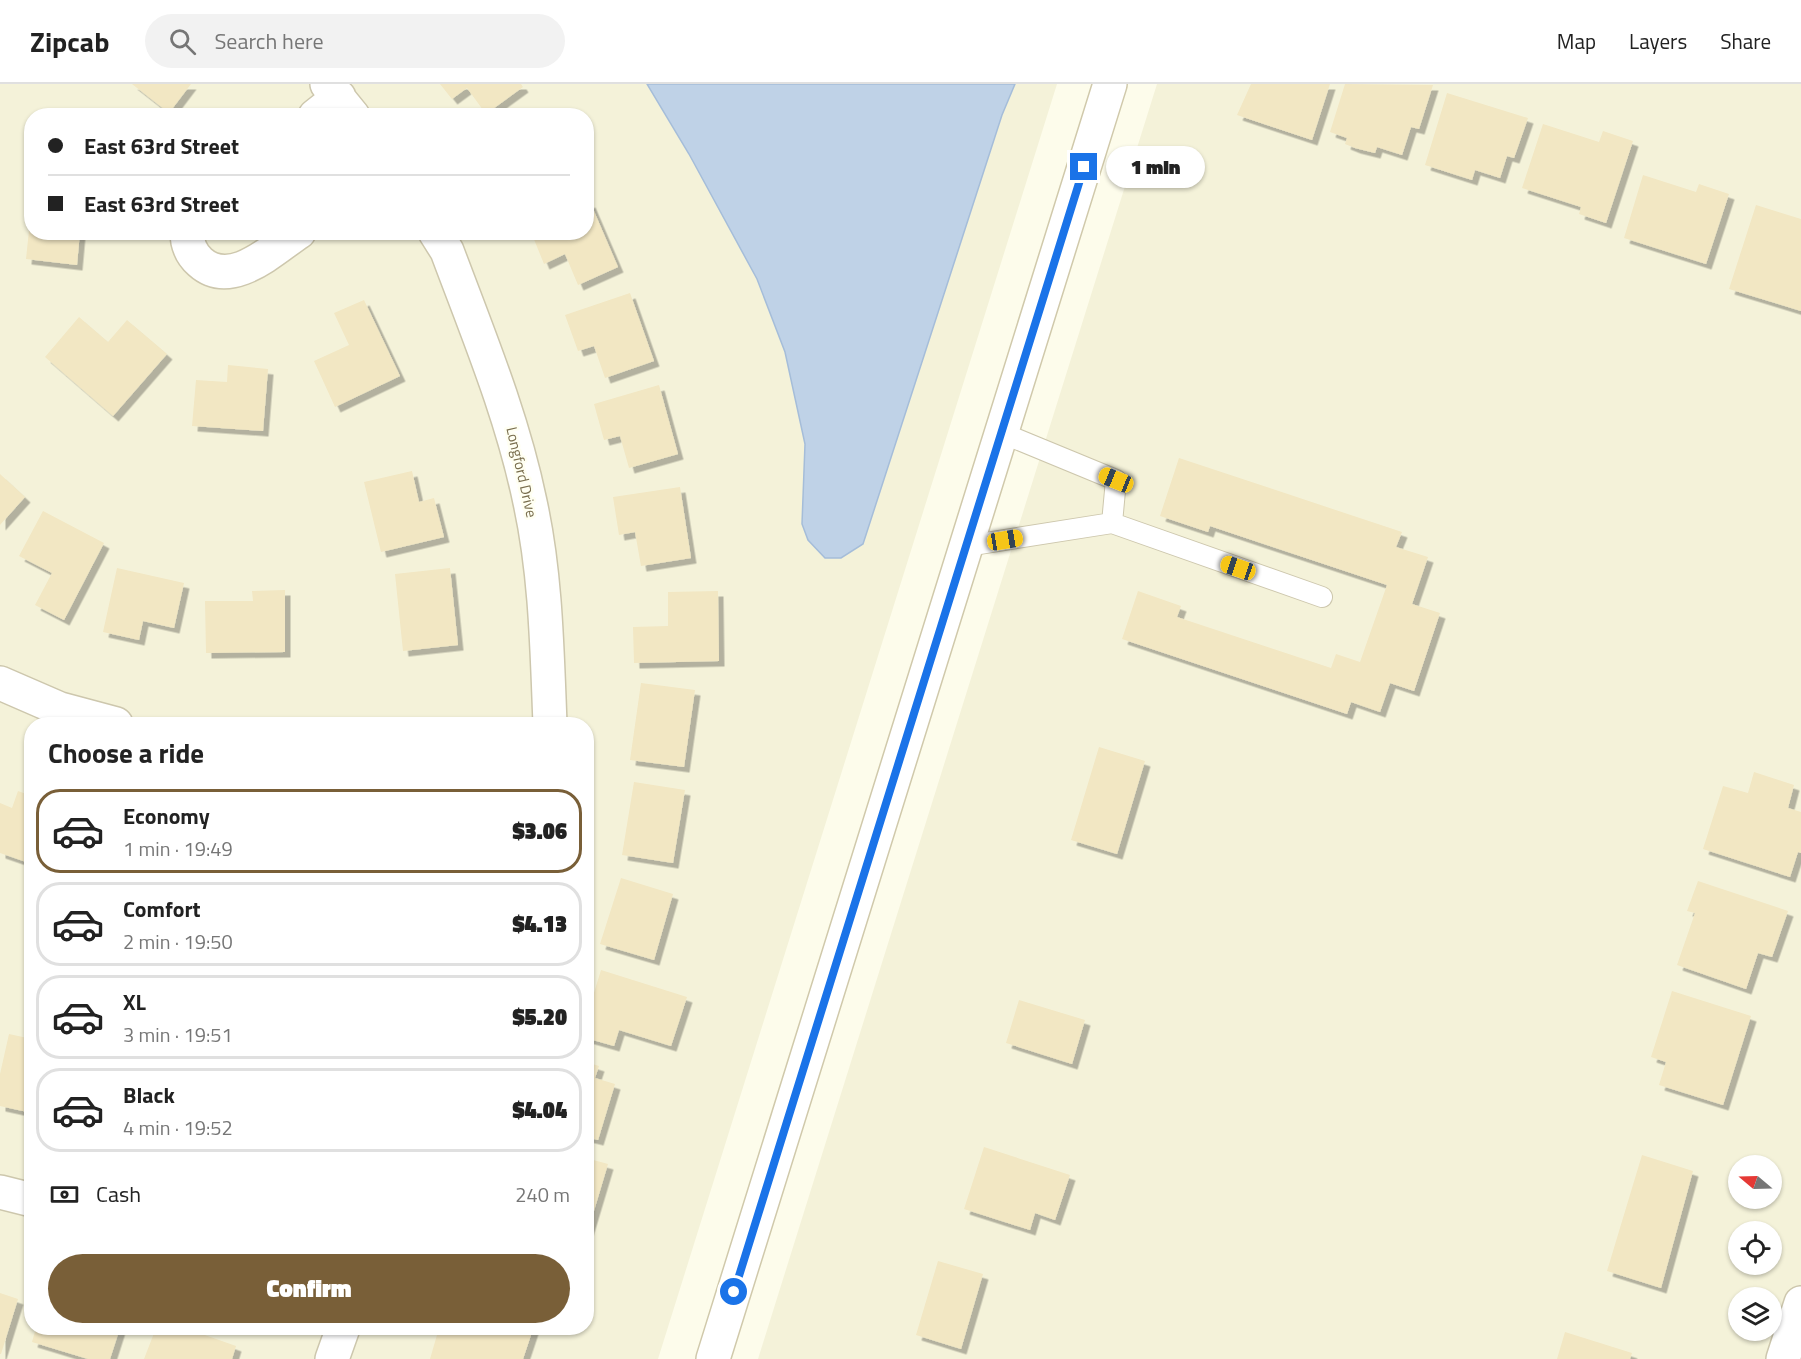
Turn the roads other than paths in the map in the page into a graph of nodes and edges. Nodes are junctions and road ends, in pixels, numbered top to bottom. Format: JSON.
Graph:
{"nodes":[{"id":1,"x":1110,"y":84,"type":"edge"},
{"id":2,"x":188,"y":240,"type":"edge"},
{"id":3,"x":287,"y":240,"type":"edge"},
{"id":4,"x":440,"y":240,"type":"edge"},
{"id":5,"x":1002,"y":433,"type":"junction"},
{"id":6,"x":1112,"y":524,"type":"junction"},
{"id":7,"x":967,"y":546,"type":"junction"},
{"id":8,"x":1322,"y":597,"type":"dead end"},
{"id":9,"x":0,"y":683,"type":"edge"},
{"id":10,"x":90,"y":717,"type":"edge"},
{"id":11,"x":550,"y":717,"type":"edge"},
{"id":12,"x":0,"y":1192,"type":"edge"},
{"id":13,"x":24,"y":1198,"type":"edge"},
{"id":14,"x":1801,"y":1302,"type":"edge"},
{"id":15,"x":341,"y":1335,"type":"edge"},
{"id":16,"x":332,"y":1359,"type":"edge"},
{"id":17,"x":713,"y":1359,"type":"edge"},
{"id":18,"x":1784,"y":1359,"type":"edge"}],
"edges":[{"from":1,"to":5,"type":"main road"},
{"from":2,"to":3,"type":"main road"},
{"from":4,"to":11,"type":"main road","name":"Longford Drive"},
{"from":5,"to":6,"type":"lane"},
{"from":5,"to":7,"type":"main road"},
{"from":6,"to":7,"type":"lane"},
{"from":6,"to":8,"type":"lane"},
{"from":7,"to":17,"type":"main road"},
{"from":9,"to":10,"type":"main road"},
{"from":12,"to":13,"type":"main road"},
{"from":14,"to":18,"type":"main road"},
{"from":15,"to":16,"type":"main road"}]}
